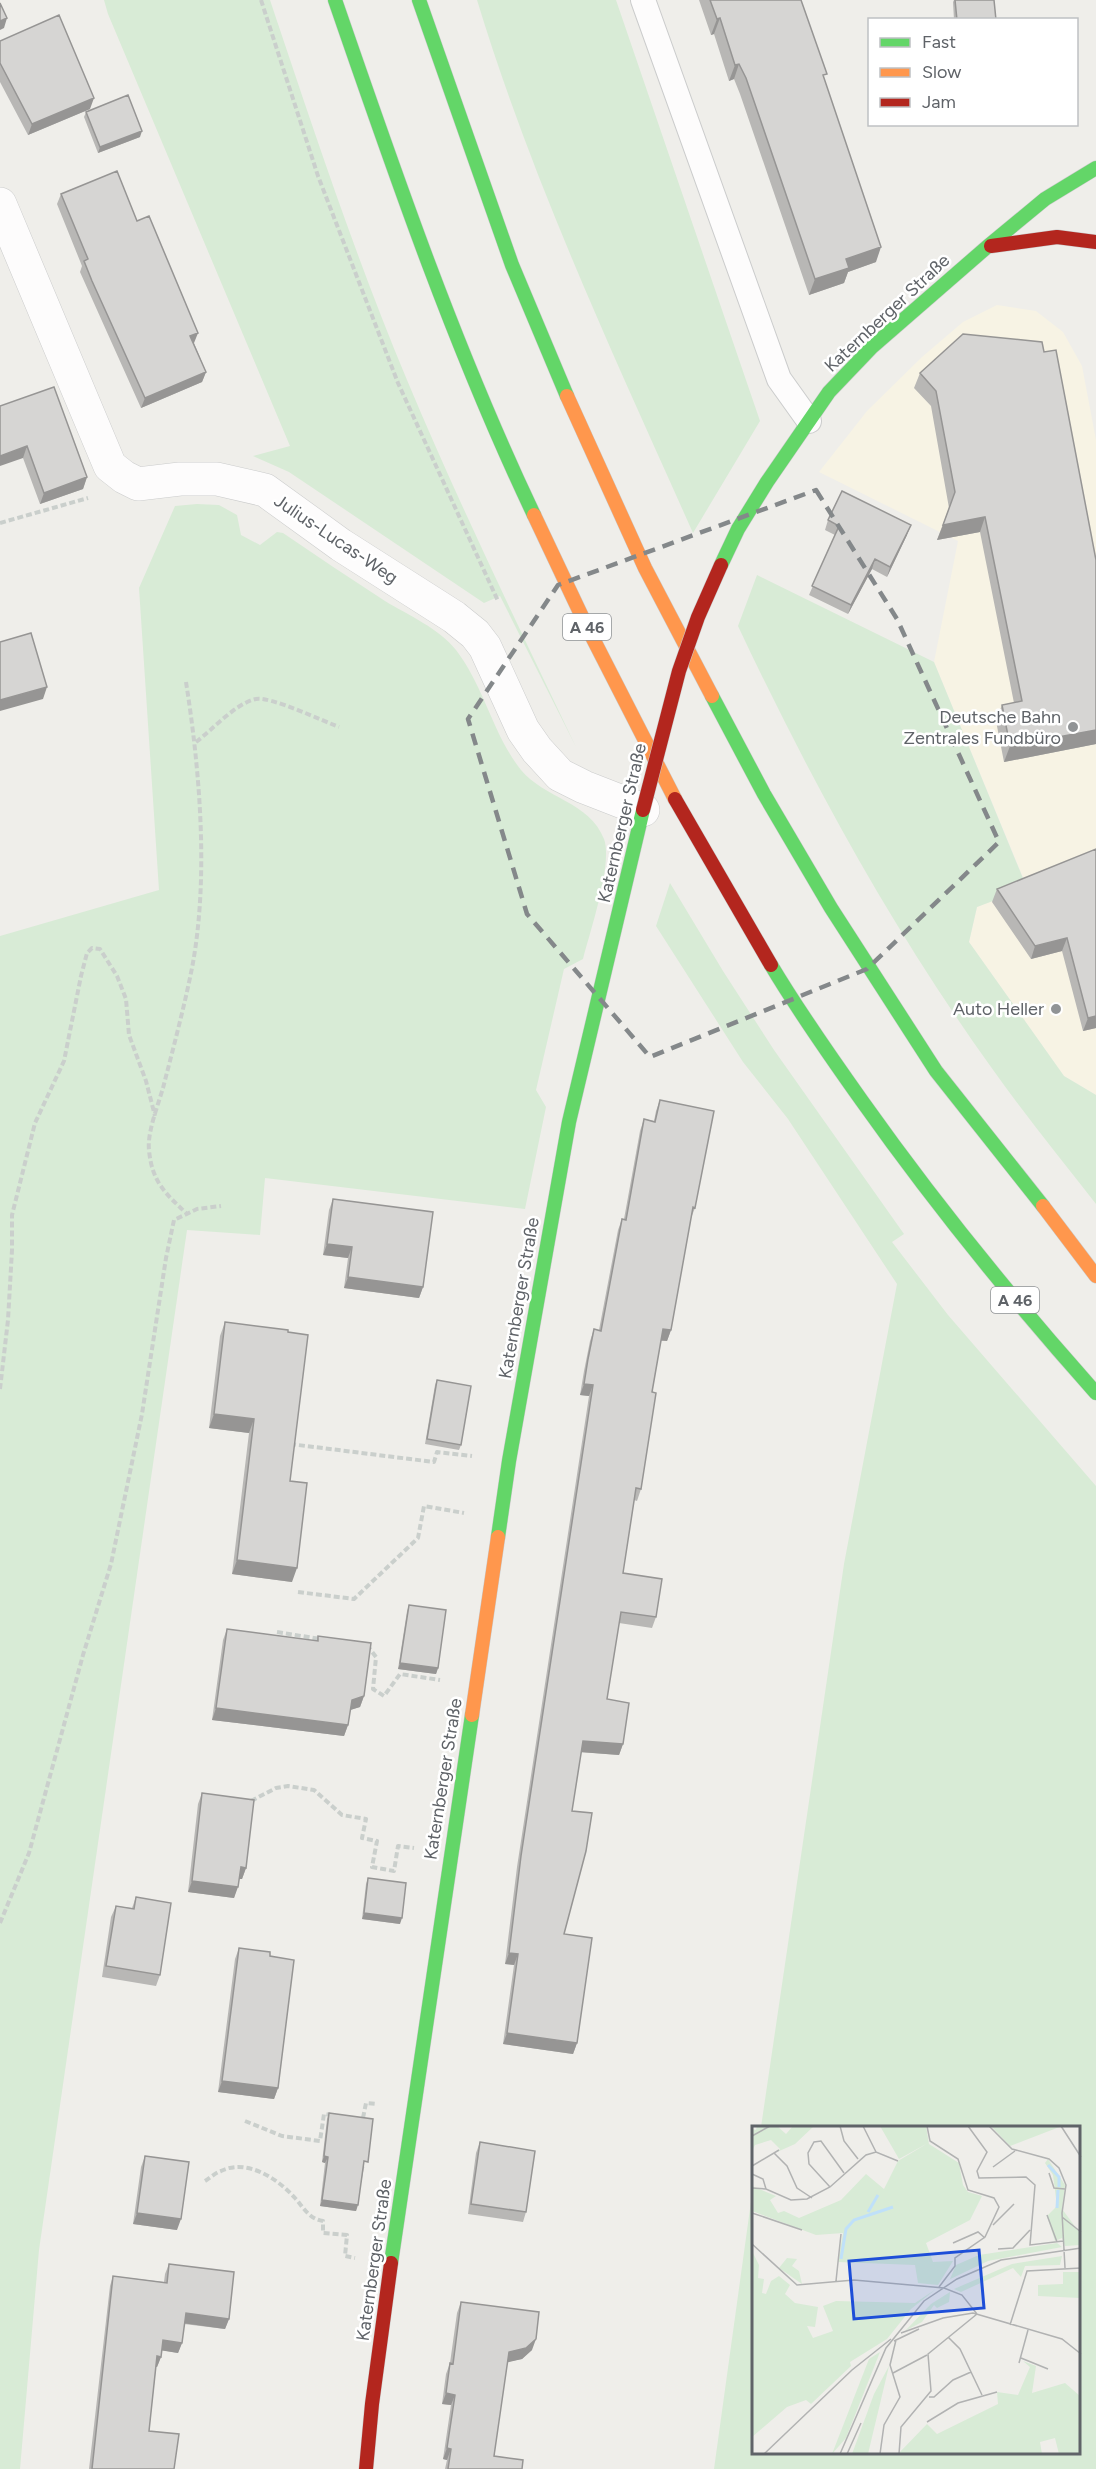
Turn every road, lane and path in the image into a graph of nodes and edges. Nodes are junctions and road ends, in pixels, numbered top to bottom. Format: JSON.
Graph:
{"nodes":[{"id":1,"x":261,"y":0,"type":"edge"},
{"id":2,"x":335,"y":0,"type":"edge"},
{"id":3,"x":419,"y":0,"type":"edge"},
{"id":4,"x":643,"y":0,"type":"edge"},
{"id":5,"x":1096,"y":168,"type":"edge"},
{"id":6,"x":0,"y":204,"type":"edge"},
{"id":7,"x":1096,"y":242,"type":"edge"},
{"id":8,"x":987,"y":247,"type":"junction"},
{"id":9,"x":809,"y":421,"type":"junction"},
{"id":10,"x":138,"y":483,"type":"junction"},
{"id":11,"x":0,"y":523,"type":"edge"},
{"id":12,"x":500,"y":605,"type":"dead end"},
{"id":13,"x":186,"y":682,"type":"dead end"},
{"id":14,"x":339,"y":728,"type":"dead end"},
{"id":15,"x":196,"y":742,"type":"junction"},
{"id":16,"x":643,"y":810,"type":"junction"},
{"id":17,"x":155,"y":1116,"type":"junction"},
{"id":18,"x":221,"y":1206,"type":"dead end"},
{"id":19,"x":187,"y":1215,"type":"junction"},
{"id":20,"x":1096,"y":1276,"type":"edge"},
{"id":21,"x":0,"y":1389,"type":"edge"},
{"id":22,"x":1096,"y":1394,"type":"edge"},
{"id":23,"x":281,"y":1443,"type":"edge"},
{"id":24,"x":437,"y":1452,"type":"edge"},
{"id":25,"x":424,"y":1506,"type":"dead end"},
{"id":26,"x":298,"y":1592,"type":"edge"},
{"id":27,"x":277,"y":1632,"type":"dead end"},
{"id":28,"x":323,"y":1639,"type":"edge"},
{"id":29,"x":357,"y":1644,"type":"edge"},
{"id":30,"x":476,"y":1685,"type":"junction"},
{"id":31,"x":251,"y":1801,"type":"edge"},
{"id":32,"x":450,"y":1853,"type":"junction"},
{"id":33,"x":0,"y":1923,"type":"edge"},
{"id":34,"x":413,"y":2109,"type":"junction"},
{"id":35,"x":334,"y":2115,"type":"edge"},
{"id":36,"x":354,"y":2117,"type":"edge"},
{"id":37,"x":245,"y":2121,"type":"dead end"},
{"id":38,"x":205,"y":2181,"type":"dead end"},
{"id":39,"x":391,"y":2263,"type":"junction"},
{"id":40,"x":366,"y":2469,"type":"edge"}],
"edges":[{"from":1,"to":12,"type":"path"},
{"from":2,"to":22,"type":"main road","number":"A 46"},
{"from":3,"to":20,"type":"main road"},
{"from":4,"to":9,"type":"lane"},
{"from":5,"to":8,"type":"main road","name":"Katernberger Straße"},
{"from":6,"to":10,"type":"street"},
{"from":7,"to":8,"type":"main road","name":"Katernberger Straße"},
{"from":8,"to":9,"type":"main road","name":"Katernberger Straße"},
{"from":9,"to":16,"type":"main road","name":"Katernberger Straße","bridge":true},
{"from":10,"to":11,"type":"path"},
{"from":10,"to":16,"type":"street","name":"Julius-Lucas-Weg"},
{"from":13,"to":15,"type":"path"},
{"from":14,"to":15,"type":"path"},
{"from":15,"to":17,"type":"path"},
{"from":16,"to":30,"type":"main road","name":"Katernberger Straße"},
{"from":17,"to":19,"type":"path"},
{"from":17,"to":21,"type":"path"},
{"from":18,"to":19,"type":"path"},
{"from":19,"to":33,"type":"path"},
{"from":23,"to":24,"type":"path"},
{"from":25,"to":26,"type":"path"},
{"from":27,"to":28,"type":"path"},
{"from":29,"to":30,"type":"path"},
{"from":30,"to":32,"type":"main road","name":"Katernberger Straße"},
{"from":31,"to":32,"type":"path"},
{"from":32,"to":34,"type":"main road","name":"Katernberger Straße"},
{"from":34,"to":36,"type":"path"},
{"from":34,"to":39,"type":"main road","name":"Katernberger Straße"},
{"from":35,"to":37,"type":"path"},
{"from":38,"to":39,"type":"path"},
{"from":39,"to":40,"type":"main road","name":"Katernberger Straße"}]}
